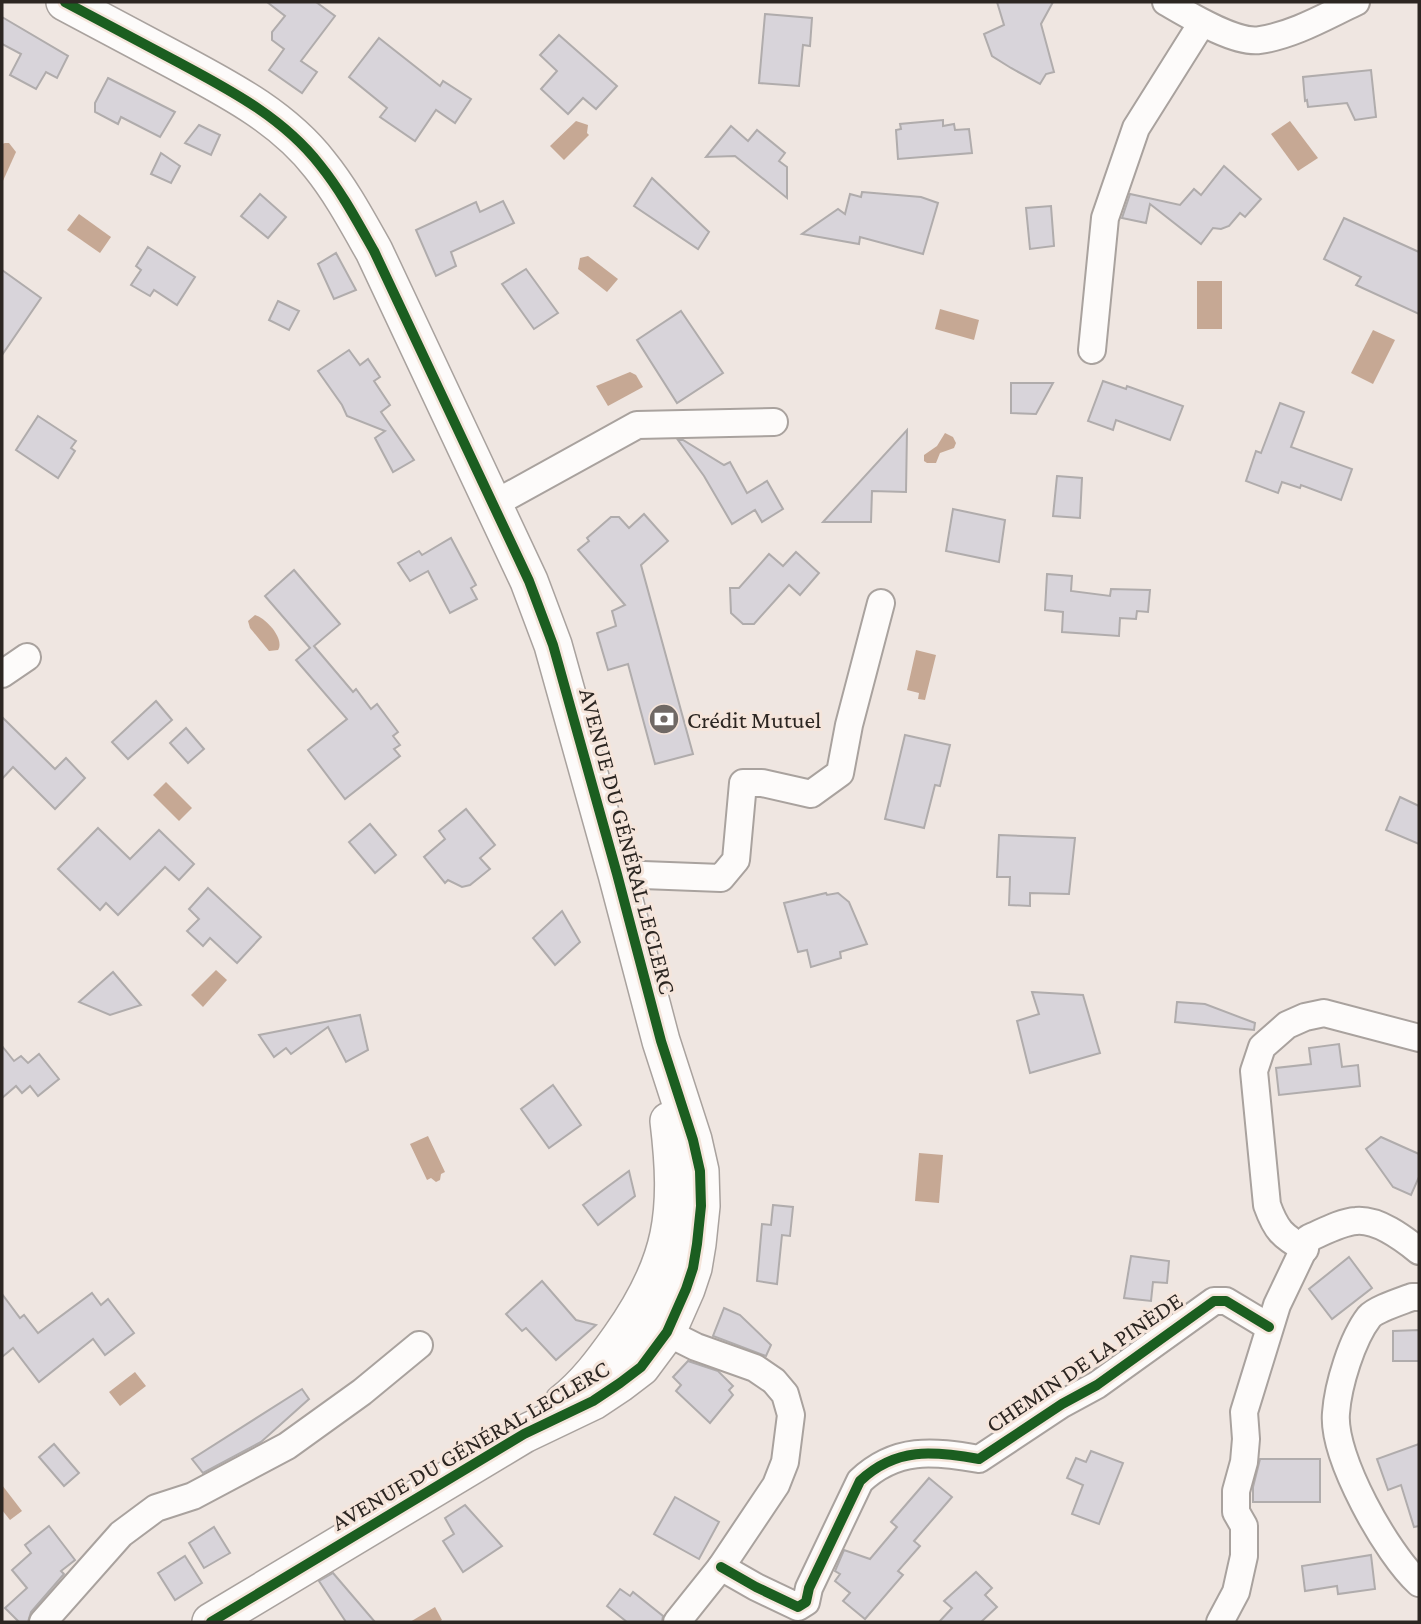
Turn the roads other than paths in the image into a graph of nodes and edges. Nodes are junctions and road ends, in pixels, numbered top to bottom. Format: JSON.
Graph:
{"nodes":[{"id":1,"x":65,"y":2,"type":"edge"},
{"id":2,"x":1166,"y":2,"type":"edge"},
{"id":3,"x":1356,"y":2,"type":"edge"},
{"id":4,"x":1202,"y":23,"type":"junction"},
{"id":5,"x":1092,"y":350,"type":"dead end"},
{"id":6,"x":774,"y":422,"type":"dead end"},
{"id":7,"x":494,"y":504,"type":"junction"},
{"id":8,"x":881,"y":603,"type":"dead end"},
{"id":9,"x":27,"y":657,"type":"dead end"},
{"id":10,"x":2,"y":674,"type":"edge"},
{"id":11,"x":617,"y":874,"type":"junction"},
{"id":12,"x":1419,"y":1038,"type":"edge"},
{"id":13,"x":1305,"y":1248,"type":"junction"},
{"id":14,"x":1419,"y":1251,"type":"edge"},
{"id":15,"x":1419,"y":1297,"type":"edge"},
{"id":16,"x":651,"y":1325,"type":"junction"},
{"id":17,"x":1269,"y":1327,"type":"junction"},
{"id":18,"x":419,"y":1345,"type":"dead end"},
{"id":19,"x":722,"y":1567,"type":"junction"},
{"id":20,"x":1419,"y":1583,"type":"edge"},
{"id":21,"x":43,"y":1622,"type":"edge"},
{"id":22,"x":211,"y":1622,"type":"edge"},
{"id":23,"x":677,"y":1622,"type":"edge"},
{"id":24,"x":1220,"y":1622,"type":"edge"}],
"edges":[{"from":1,"to":7,"type":"main road","name":"AVENUE DU GÉNÉRAL LECLERC"},
{"from":2,"to":4,"type":"street"},
{"from":3,"to":4,"type":"street"},
{"from":4,"to":5,"type":"street"},
{"from":6,"to":7,"type":"street"},
{"from":7,"to":11,"type":"main road","name":"AVENUE DU GÉNÉRAL LECLERC"},
{"from":8,"to":11,"type":"street"},
{"from":9,"to":10,"type":"street"},
{"from":11,"to":16,"type":"main road","name":"AVENUE DU GÉNÉRAL LECLERC"},
{"from":12,"to":13,"type":"street"},
{"from":13,"to":14,"type":"street"},
{"from":13,"to":17,"type":"street"},
{"from":15,"to":20,"type":"street"},
{"from":16,"to":19,"type":"street"},
{"from":16,"to":22,"type":"main road","name":"AVENUE DU GÉNÉRAL LECLERC"},
{"from":17,"to":19,"type":"street","name":"CHEMIN DE LA PINÈDE"},
{"from":17,"to":24,"type":"street"},
{"from":18,"to":21,"type":"street"},
{"from":19,"to":23,"type":"street"}]}
